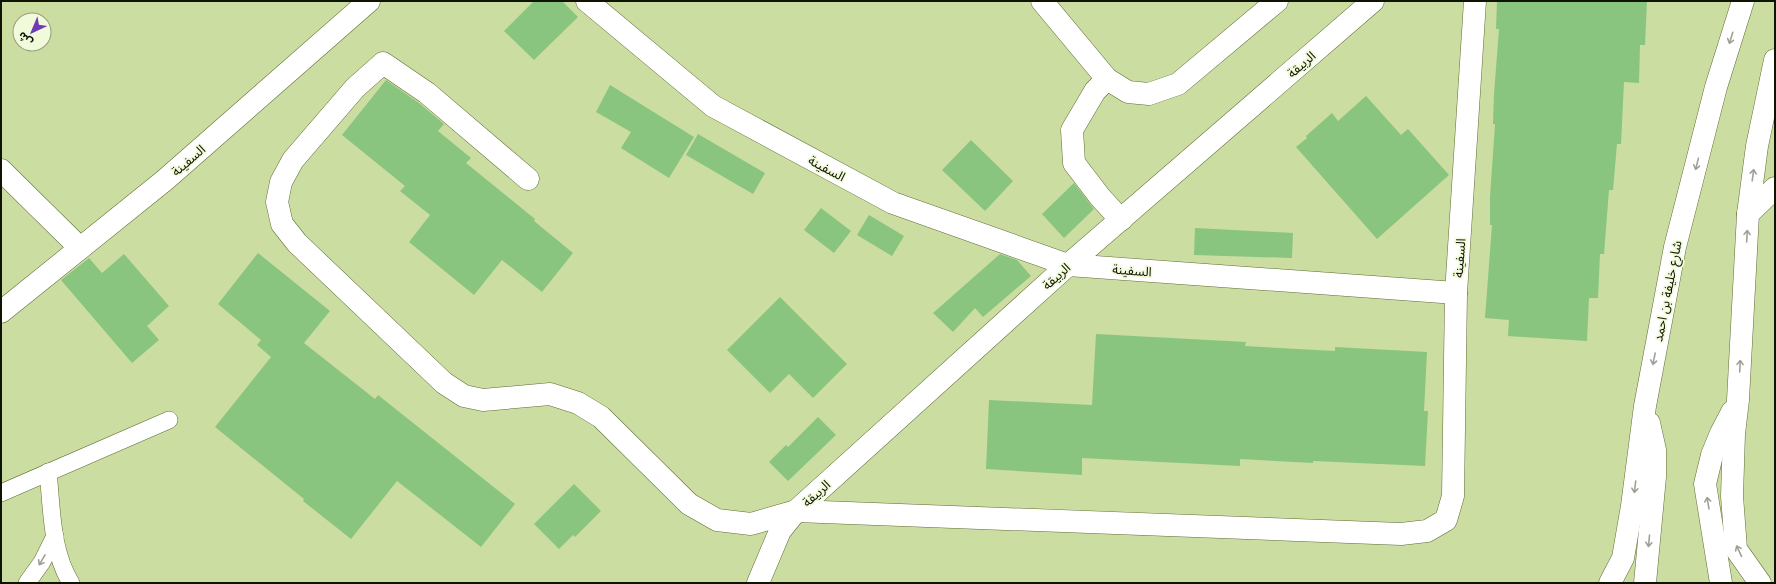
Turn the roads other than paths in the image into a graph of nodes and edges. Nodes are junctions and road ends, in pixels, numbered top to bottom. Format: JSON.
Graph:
{"nodes":[{"id":1,"x":369,"y":1,"type":"edge"},
{"id":2,"x":587,"y":1,"type":"edge"},
{"id":3,"x":1042,"y":1,"type":"edge"},
{"id":4,"x":1277,"y":1,"type":"edge"},
{"id":5,"x":1373,"y":1,"type":"edge"},
{"id":6,"x":1475,"y":1,"type":"edge"},
{"id":7,"x":1743,"y":1,"type":"edge"},
{"id":8,"x":1774,"y":70,"type":"edge"},
{"id":9,"x":1107,"y":79,"type":"junction"},
{"id":10,"x":1,"y":170,"type":"edge"},
{"id":11,"x":528,"y":179,"type":"dead end"},
{"id":12,"x":1775,"y":188,"type":"edge"},
{"id":13,"x":1748,"y":214,"type":"junction"},
{"id":14,"x":1121,"y":220,"type":"junction"},
{"id":15,"x":80,"y":248,"type":"junction"},
{"id":16,"x":1068,"y":265,"type":"junction"},
{"id":17,"x":1456,"y":293,"type":"junction"},
{"id":18,"x":1,"y":312,"type":"edge"},
{"id":19,"x":1738,"y":400,"type":"junction"},
{"id":20,"x":1645,"y":406,"type":"junction"},
{"id":21,"x":169,"y":420,"type":"dead end"},
{"id":22,"x":48,"y":472,"type":"junction"},
{"id":23,"x":1,"y":493,"type":"edge"},
{"id":24,"x":796,"y":511,"type":"junction"},
{"id":25,"x":55,"y":536,"type":"junction"},
{"id":26,"x":764,"y":579,"type":"edge"},
{"id":27,"x":27,"y":583,"type":"edge"},
{"id":28,"x":71,"y":583,"type":"edge"},
{"id":29,"x":1610,"y":583,"type":"edge"},
{"id":30,"x":1645,"y":583,"type":"edge"},
{"id":31,"x":1721,"y":583,"type":"edge"},
{"id":32,"x":1760,"y":583,"type":"edge"}],
"edges":[{"from":1,"to":15,"type":"street","name":"السفينة"},
{"from":2,"to":16,"type":"street","name":"السفينة"},
{"from":3,"to":9,"type":"street"},
{"from":4,"to":9,"type":"street"},
{"from":5,"to":14,"type":"street","name":"الربيقة"},
{"from":6,"to":17,"type":"street","name":"السفينة"},
{"from":7,"to":20,"type":"street","name":"شارع خليفة بن احمد","one_way":true},
{"from":13,"to":8,"type":"street","one_way":true},
{"from":9,"to":14,"type":"street"},
{"from":10,"to":15,"type":"street"},
{"from":11,"to":24,"type":"street"},
{"from":12,"to":13,"type":"street"},
{"from":19,"to":13,"type":"street","one_way":true},
{"from":14,"to":16,"type":"street","name":"الربيقة"},
{"from":15,"to":18,"type":"street","name":"السفينة"},
{"from":16,"to":17,"type":"street","name":"السفينة"},
{"from":16,"to":24,"type":"street","name":"الربيقة"},
{"from":17,"to":24,"type":"street"},
{"from":31,"to":19,"type":"street","one_way":true},
{"from":32,"to":19,"type":"street","one_way":true},
{"from":20,"to":29,"type":"street","name":"شارع خليفة بن احمد","one_way":true},
{"from":20,"to":30,"type":"street","one_way":true},
{"from":21,"to":22,"type":"lane"},
{"from":22,"to":23,"type":"lane"},
{"from":22,"to":25,"type":"lane"},
{"from":24,"to":26,"type":"street","name":"الربيقة"},
{"from":25,"to":27,"type":"lane","one_way":true},
{"from":25,"to":28,"type":"lane"}]}
